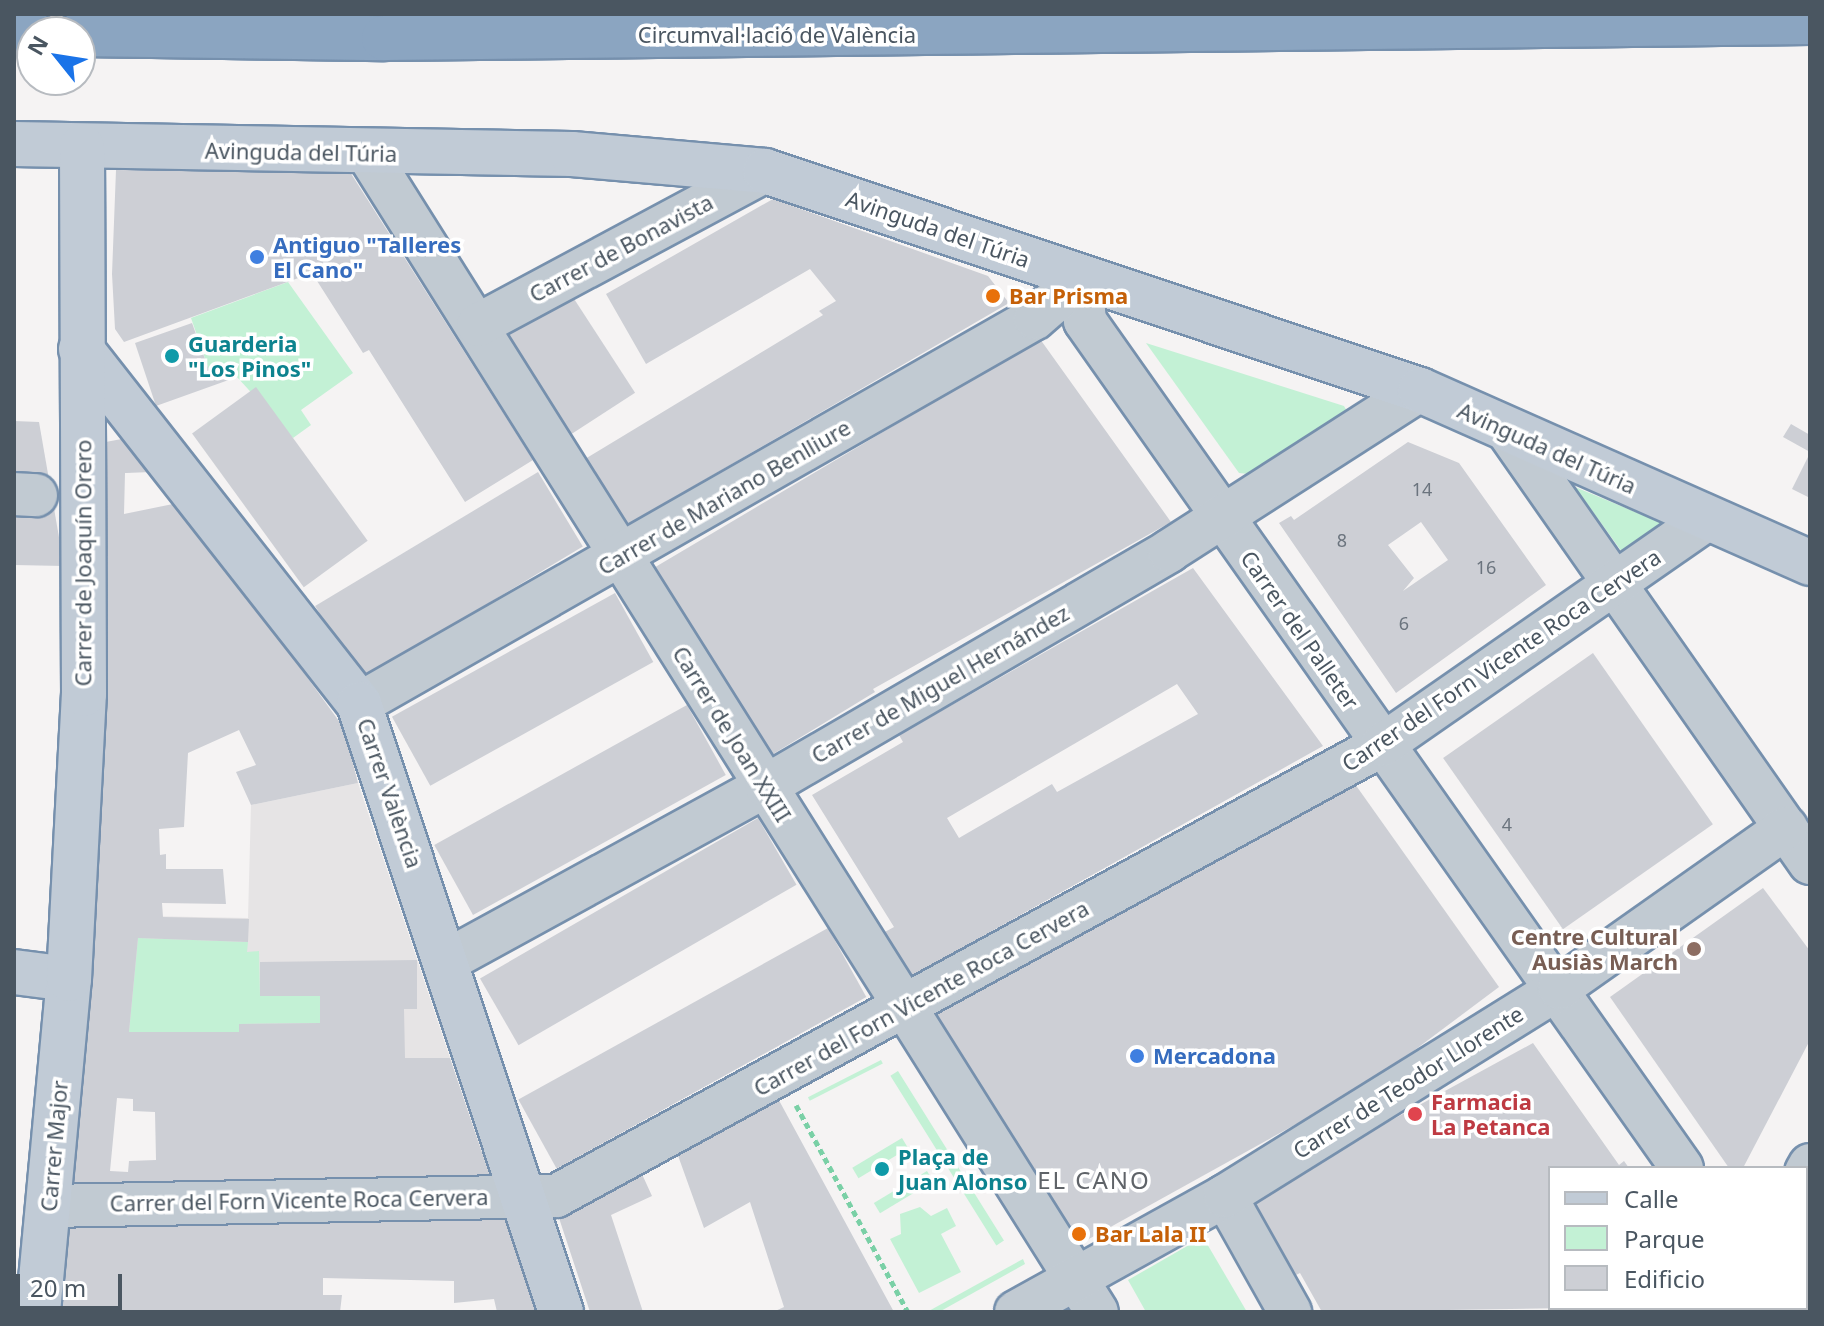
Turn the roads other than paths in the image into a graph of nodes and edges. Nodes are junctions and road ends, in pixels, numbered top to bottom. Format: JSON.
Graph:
{"nodes":[{"id":1,"x":1810,"y":22,"type":"edge"},
{"id":2,"x":96,"y":34,"type":"edge"},
{"id":3,"x":14,"y":144,"type":"edge"},
{"id":4,"x":82,"y":147,"type":"junction"},
{"id":5,"x":368,"y":154,"type":"junction"},
{"id":6,"x":765,"y":171,"type":"junction"},
{"id":7,"x":1081,"y":278,"type":"junction"},
{"id":8,"x":478,"y":325,"type":"junction"},
{"id":9,"x":81,"y":349,"type":"junction"},
{"id":10,"x":1420,"y":390,"type":"junction"},
{"id":11,"x":1509,"y":433,"type":"junction"},
{"id":12,"x":1707,"y":519,"type":"junction"},
{"id":13,"x":1221,"y":520,"type":"junction"},
{"id":14,"x":620,"y":558,"type":"junction"},
{"id":15,"x":1810,"y":563,"type":"edge"},
{"id":16,"x":1614,"y":588,"type":"junction"},
{"id":17,"x":359,"y":704,"type":"junction"},
{"id":18,"x":1382,"y":745,"type":"junction"},
{"id":19,"x":766,"y":786,"type":"junction"},
{"id":20,"x":1786,"y":828,"type":"junction"},
{"id":21,"x":1810,"y":863,"type":"edge"},
{"id":22,"x":448,"y":960,"type":"junction"},
{"id":23,"x":14,"y":972,"type":"edge"},
{"id":24,"x":69,"y":979,"type":"junction"},
{"id":25,"x":1559,"y":988,"type":"junction"},
{"id":26,"x":902,"y":1008,"type":"junction"},
{"id":27,"x":1681,"y":1166,"type":"edge"},
{"id":28,"x":1225,"y":1196,"type":"junction"},
{"id":29,"x":527,"y":1198,"type":"junction"},
{"id":30,"x":49,"y":1206,"type":"junction"},
{"id":31,"x":1087,"y":1296,"type":"edge"},
{"id":32,"x":38,"y":1312,"type":"edge"},
{"id":33,"x":561,"y":1312,"type":"edge"},
{"id":34,"x":1016,"y":1312,"type":"edge"},
{"id":35,"x":1290,"y":1312,"type":"edge"}],
"edges":[{"from":1,"to":2,"type":"highway","name":"Circumval·lació de València"},
{"from":3,"to":4,"type":"street","name":"Avinguda del Túria"},
{"from":4,"to":5,"type":"street","name":"Avinguda del Túria"},
{"from":4,"to":9,"type":"street","name":"Carrer de Joaquín Orero"},
{"from":5,"to":6,"type":"street","name":"Avinguda del Túria"},
{"from":5,"to":8,"type":"street","name":"Carrer de Joan XXIII"},
{"from":6,"to":7,"type":"street","name":"Avinguda del Túria"},
{"from":6,"to":8,"type":"street","name":"Carrer de Bonavista"},
{"from":7,"to":10,"type":"street","name":"Avinguda del Túria"},
{"from":7,"to":13,"type":"street","name":"Carrer del Palleter"},
{"from":7,"to":14,"type":"street","name":"Carrer de Mariano Benlliure"},
{"from":8,"to":14,"type":"street","name":"Carrer de Joan XXIII"},
{"from":9,"to":17,"type":"street","name":"Carrer València"},
{"from":9,"to":24,"type":"street","name":"Carrer de Joaquín Orero"},
{"from":10,"to":11,"type":"street","name":"Avinguda del Túria"},
{"from":10,"to":13,"type":"street","name":"Carrer de Miguel Hernández"},
{"from":11,"to":12,"type":"street","name":"Avinguda del Túria"},
{"from":11,"to":16,"type":"street"},
{"from":12,"to":15,"type":"street","name":"Avinguda del Túria"},
{"from":12,"to":16,"type":"street","name":"Carrer del Forn Vicente Roca Cervera"},
{"from":13,"to":18,"type":"street","name":"Carrer del Palleter"},
{"from":13,"to":19,"type":"street","name":"Carrer de Miguel Hernández"},
{"from":14,"to":17,"type":"street","name":"Carrer de Mariano Benlliure"},
{"from":14,"to":19,"type":"street","name":"Carrer de Joan XXIII"},
{"from":16,"to":18,"type":"street","name":"Carrer del Forn Vicente Roca Cervera"},
{"from":16,"to":20,"type":"street"},
{"from":17,"to":22,"type":"street","name":"Carrer València"},
{"from":18,"to":25,"type":"street","name":"Carrer del Palleter"},
{"from":18,"to":26,"type":"street","name":"Carrer del Forn Vicente Roca Cervera"},
{"from":19,"to":22,"type":"street","name":"Carrer de Miguel Hernández"},
{"from":19,"to":26,"type":"street","name":"Carrer de Joan XXIII"},
{"from":20,"to":21,"type":"street"},
{"from":20,"to":25,"type":"street","name":"Carrer de Teodor Llorente"},
{"from":22,"to":29,"type":"street","name":"Carrer València"},
{"from":23,"to":24,"type":"street"},
{"from":24,"to":30,"type":"street","name":"Carrer Major"},
{"from":25,"to":27,"type":"street","name":"Carrer del Palleter"},
{"from":25,"to":28,"type":"street","name":"Carrer de Teodor Llorente"},
{"from":26,"to":29,"type":"street","name":"Carrer del Forn Vicente Roca Cervera"},
{"from":26,"to":31,"type":"street","name":"Carrer de Joan XXIII"},
{"from":28,"to":31,"type":"street","name":"Carrer de Teodor Llorente"},
{"from":28,"to":35,"type":"street"},
{"from":29,"to":30,"type":"street","name":"Carrer del Forn Vicente Roca Cervera"},
{"from":29,"to":33,"type":"street","name":"Carrer València"},
{"from":30,"to":32,"type":"street","name":"Carrer Major"},
{"from":31,"to":34,"type":"street","name":"Carrer de Teodor Llorente"}]}
